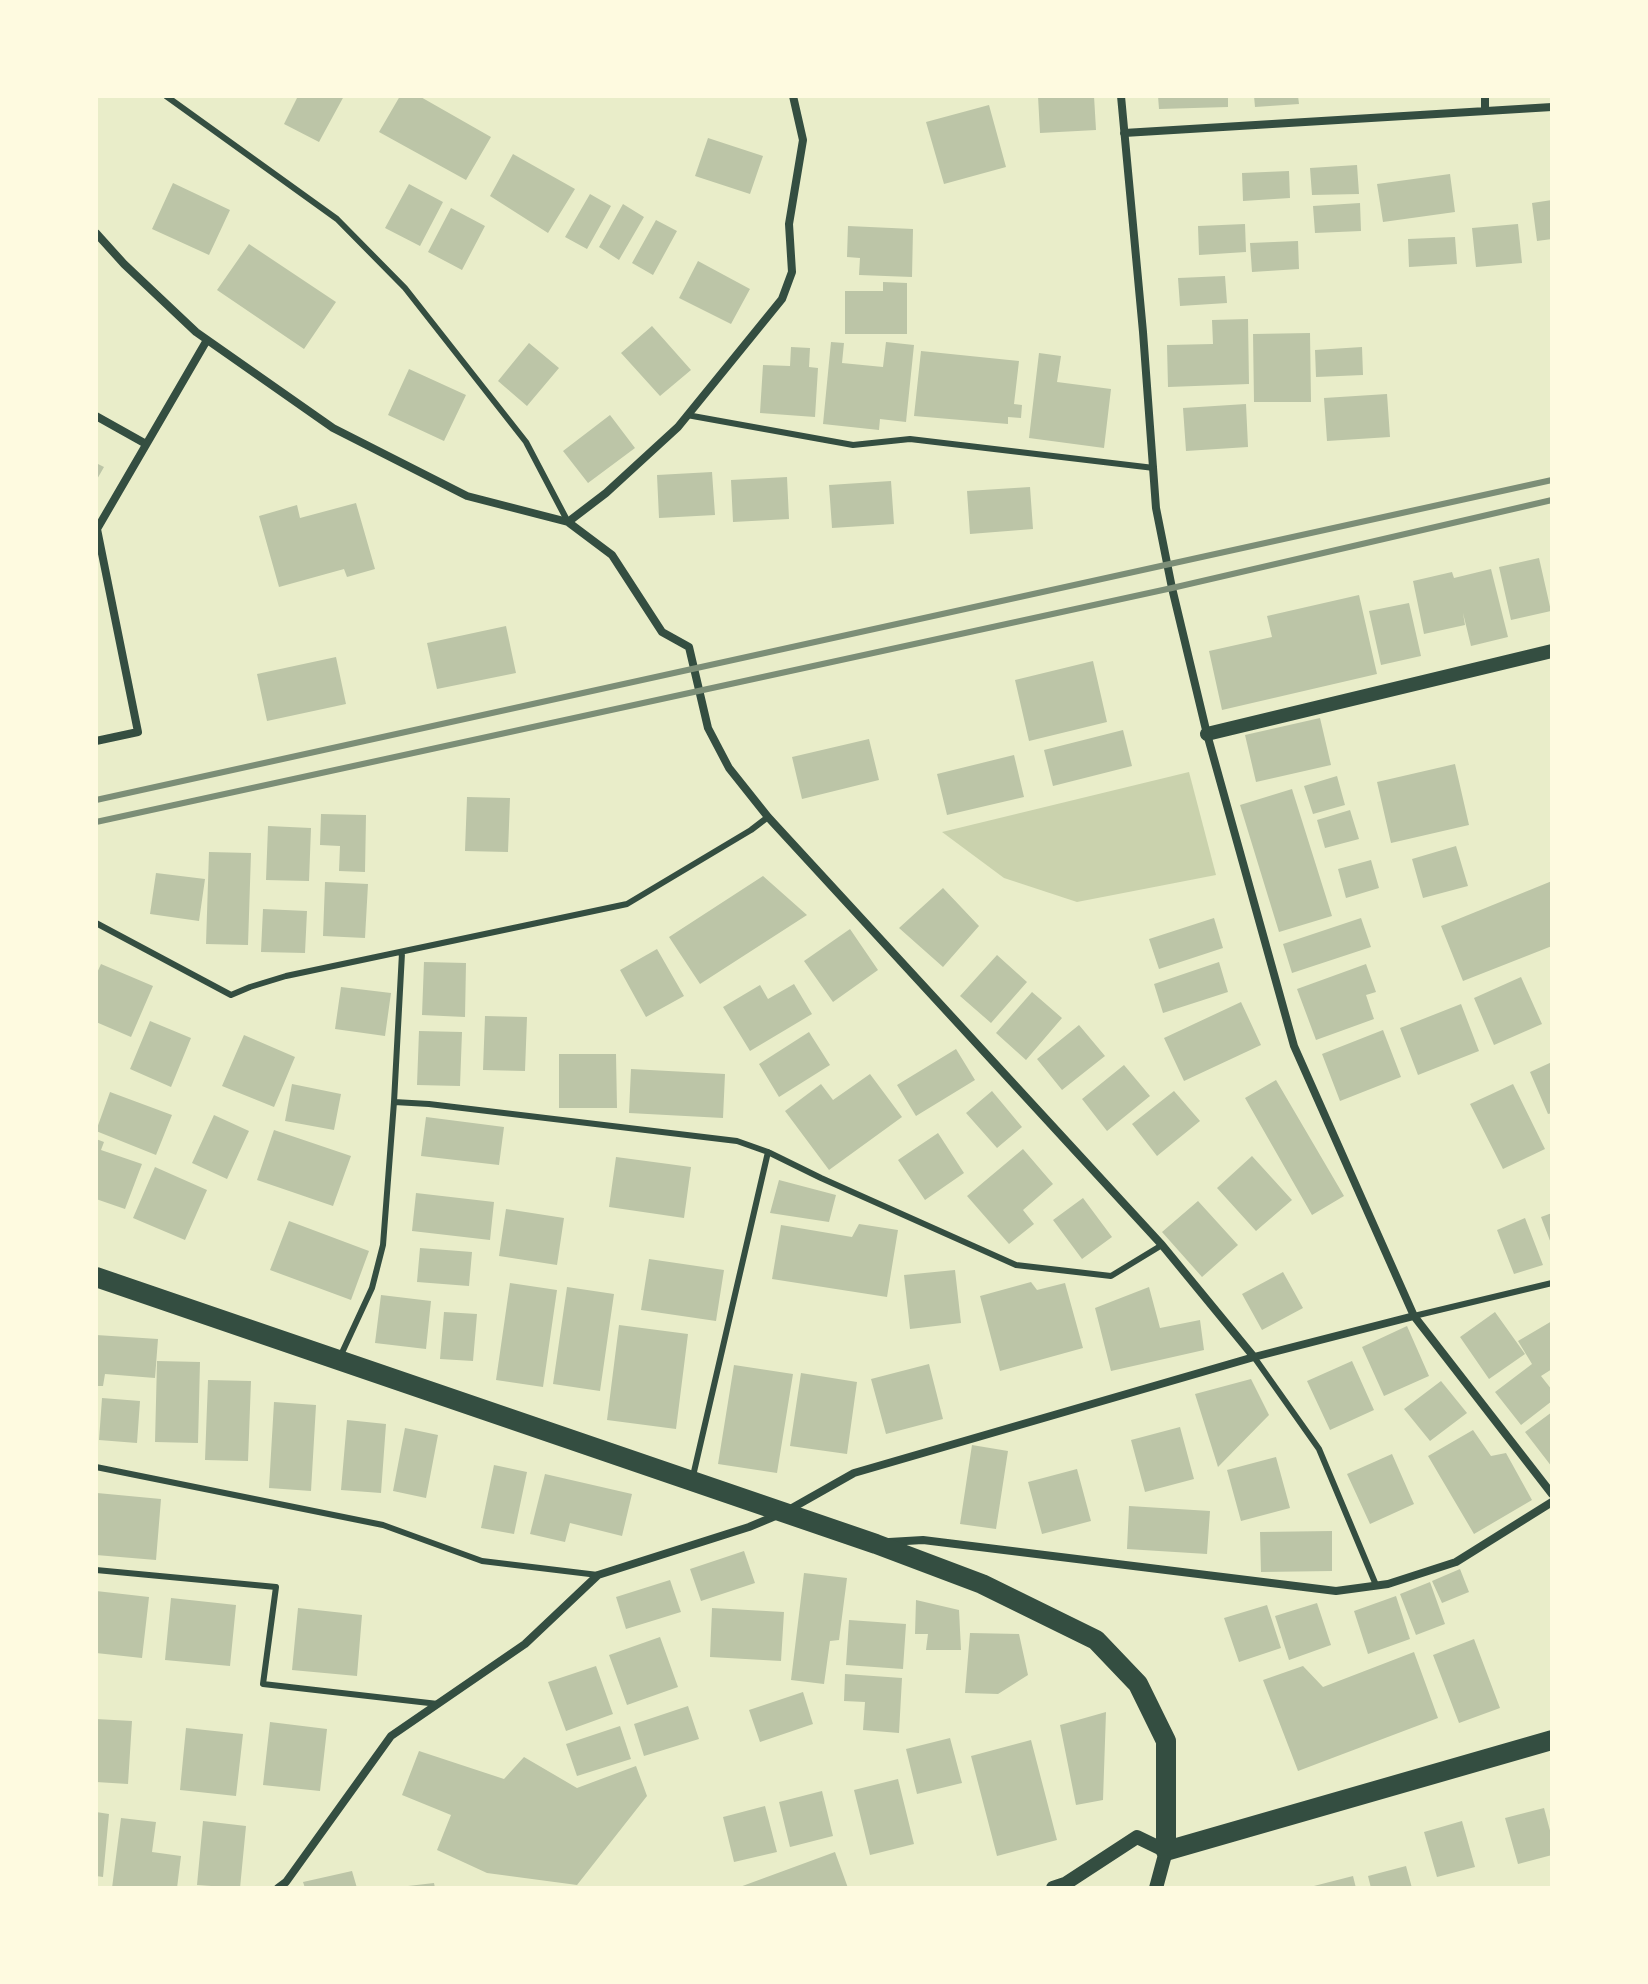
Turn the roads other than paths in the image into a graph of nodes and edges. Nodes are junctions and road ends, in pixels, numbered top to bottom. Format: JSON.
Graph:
{"nodes":[{"id":1,"x":166,"y":96,"type":"edge"},
{"id":2,"x":793,"y":96,"type":"edge"},
{"id":3,"x":1121,"y":96,"type":"edge"},
{"id":4,"x":1485,"y":96,"type":"edge"},
{"id":5,"x":1552,"y":107,"type":"edge"},
{"id":6,"x":1485,"y":111,"type":"junction"},
{"id":7,"x":1124,"y":133,"type":"junction"},
{"id":8,"x":96,"y":233,"type":"edge"},
{"id":9,"x":207,"y":340,"type":"junction"},
{"id":10,"x":687,"y":415,"type":"junction"},
{"id":11,"x":96,"y":416,"type":"edge"},
{"id":12,"x":146,"y":444,"type":"junction"},
{"id":13,"x":1154,"y":468,"type":"junction"},
{"id":14,"x":568,"y":522,"type":"junction"},
{"id":15,"x":1552,"y":651,"type":"edge"},
{"id":16,"x":1207,"y":734,"type":"junction"},
{"id":17,"x":96,"y":741,"type":"edge"},
{"id":18,"x":768,"y":817,"type":"junction"},
{"id":19,"x":96,"y":923,"type":"edge"},
{"id":20,"x":402,"y":953,"type":"junction"},
{"id":21,"x":394,"y":1102,"type":"junction"},
{"id":22,"x":768,"y":1152,"type":"junction"},
{"id":23,"x":1162,"y":1245,"type":"junction"},
{"id":24,"x":96,"y":1277,"type":"edge"},
{"id":25,"x":1552,"y":1283,"type":"edge"},
{"id":26,"x":1414,"y":1316,"type":"junction"},
{"id":27,"x":1254,"y":1357,"type":"junction"},
{"id":28,"x":339,"y":1360,"type":"junction"},
{"id":29,"x":96,"y":1467,"type":"edge"},
{"id":30,"x":692,"y":1481,"type":"junction"},
{"id":31,"x":1552,"y":1494,"type":"edge"},
{"id":32,"x":1552,"y":1502,"type":"edge"},
{"id":33,"x":785,"y":1512,"type":"junction"},
{"id":34,"x":876,"y":1544,"type":"junction"},
{"id":35,"x":96,"y":1570,"type":"edge"},
{"id":36,"x":598,"y":1575,"type":"junction"},
{"id":37,"x":1376,"y":1585,"type":"junction"},
{"id":38,"x":438,"y":1704,"type":"junction"},
{"id":39,"x":1552,"y":1740,"type":"edge"},
{"id":40,"x":1166,"y":1851,"type":"junction"},
{"id":41,"x":278,"y":1888,"type":"edge"},
{"id":42,"x":1053,"y":1888,"type":"edge"},
{"id":43,"x":1156,"y":1888,"type":"edge"}],
"edges":[{"from":1,"to":14,"type":"lane"},
{"from":2,"to":10,"type":"street"},
{"from":3,"to":7,"type":"street"},
{"from":4,"to":6,"type":"street"},
{"from":5,"to":6,"type":"street"},
{"from":6,"to":7,"type":"street"},
{"from":7,"to":13,"type":"street"},
{"from":8,"to":9,"type":"street"},
{"from":9,"to":12,"type":"street"},
{"from":9,"to":14,"type":"street"},
{"from":10,"to":13,"type":"lane"},
{"from":10,"to":14,"type":"street"},
{"from":11,"to":12,"type":"street"},
{"from":12,"to":17,"type":"street"},
{"from":13,"to":16,"type":"street"},
{"from":14,"to":18,"type":"street"},
{"from":15,"to":16,"type":"street"},
{"from":16,"to":26,"type":"street"},
{"from":18,"to":20,"type":"lane"},
{"from":18,"to":23,"type":"street"},
{"from":19,"to":20,"type":"lane"},
{"from":20,"to":21,"type":"lane"},
{"from":21,"to":22,"type":"lane"},
{"from":21,"to":28,"type":"lane"},
{"from":22,"to":23,"type":"lane"},
{"from":22,"to":30,"type":"lane"},
{"from":23,"to":27,"type":"street"},
{"from":24,"to":28,"type":"main road"},
{"from":25,"to":26,"type":"lane"},
{"from":26,"to":27,"type":"street"},
{"from":26,"to":31,"type":"street"},
{"from":27,"to":33,"type":"street"},
{"from":27,"to":37,"type":"lane"},
{"from":28,"to":30,"type":"main road"},
{"from":29,"to":36,"type":"lane"},
{"from":30,"to":33,"type":"main road"},
{"from":32,"to":37,"type":"street"},
{"from":33,"to":34,"type":"main road"},
{"from":33,"to":36,"type":"street"},
{"from":34,"to":37,"type":"street"},
{"from":34,"to":40,"type":"main road"},
{"from":35,"to":38,"type":"lane"},
{"from":36,"to":38,"type":"street"},
{"from":38,"to":41,"type":"street"},
{"from":39,"to":40,"type":"main road"},
{"from":40,"to":42,"type":"street"},
{"from":40,"to":43,"type":"street"}]}
